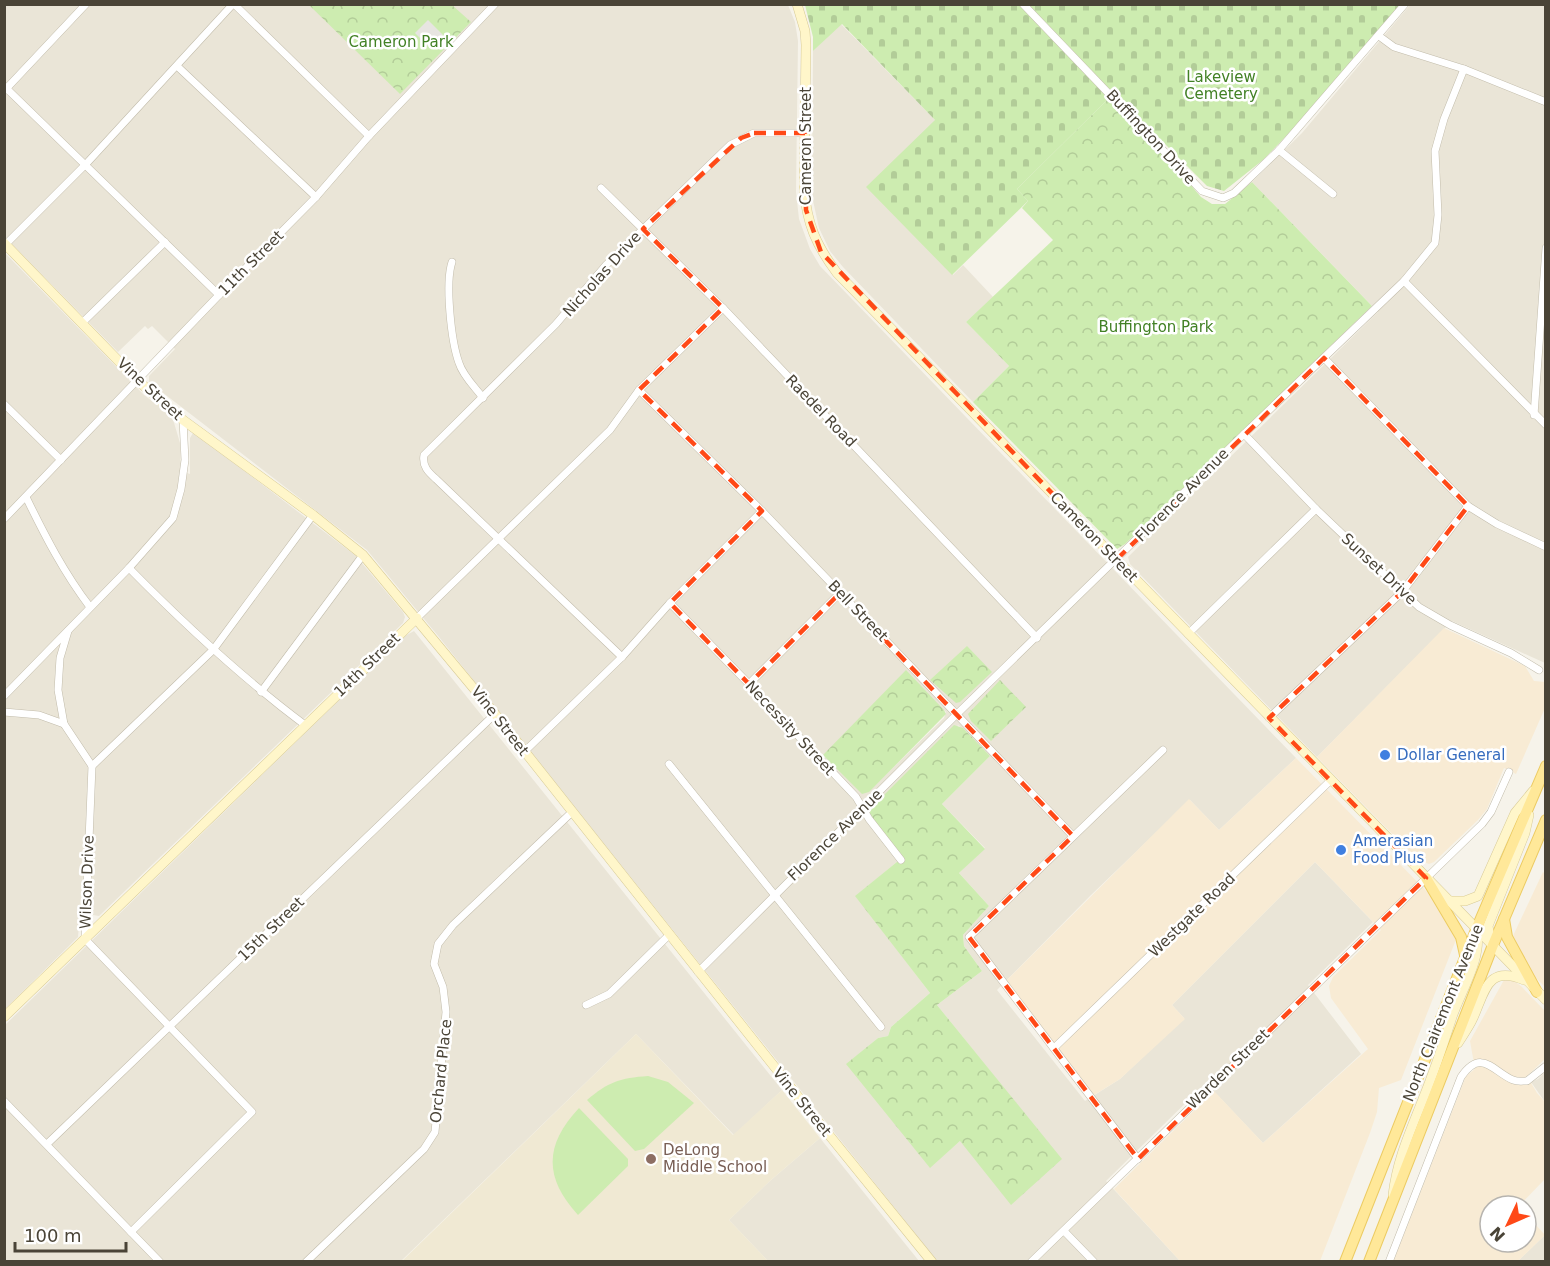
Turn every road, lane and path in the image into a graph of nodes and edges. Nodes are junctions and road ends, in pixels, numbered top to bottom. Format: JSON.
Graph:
{"nodes":[{"id":1,"x":86,"y":4,"type":"edge"},
{"id":2,"x":233,"y":4,"type":"edge"},
{"id":3,"x":495,"y":4,"type":"edge"},
{"id":4,"x":797,"y":4,"type":"edge"},
{"id":5,"x":1023,"y":4,"type":"edge"},
{"id":6,"x":1406,"y":4,"type":"edge"},
{"id":7,"x":1379,"y":36,"type":"junction"},
{"id":8,"x":177,"y":66,"type":"junction"},
{"id":9,"x":1464,"y":69,"type":"junction"},
{"id":10,"x":5,"y":88,"type":"edge"},
{"id":11,"x":1545,"y":102,"type":"edge"},
{"id":12,"x":805,"y":133,"type":"junction"},
{"id":13,"x":369,"y":136,"type":"junction"},
{"id":14,"x":1280,"y":150,"type":"junction"},
{"id":15,"x":86,"y":165,"type":"junction"},
{"id":16,"x":601,"y":188,"type":"dead end"},
{"id":17,"x":1334,"y":194,"type":"dead end"},
{"id":18,"x":316,"y":197,"type":"junction"},
{"id":19,"x":643,"y":230,"type":"junction"},
{"id":20,"x":165,"y":242,"type":"junction"},
{"id":21,"x":5,"y":244,"type":"edge"},
{"id":22,"x":1545,"y":248,"type":"edge"},
{"id":23,"x":452,"y":262,"type":"dead end"},
{"id":24,"x":1404,"y":281,"type":"junction"},
{"id":25,"x":219,"y":295,"type":"junction"},
{"id":26,"x":723,"y":308,"type":"junction"},
{"id":27,"x":83,"y":322,"type":"junction"},
{"id":28,"x":1324,"y":358,"type":"junction"},
{"id":29,"x":137,"y":380,"type":"junction"},
{"id":30,"x":639,"y":390,"type":"junction"},
{"id":31,"x":483,"y":398,"type":"junction"},
{"id":32,"x":4,"y":404,"type":"edge"},
{"id":33,"x":1534,"y":416,"type":"junction"},
{"id":34,"x":183,"y":420,"type":"junction"},
{"id":35,"x":1545,"y":425,"type":"edge"},
{"id":36,"x":1244,"y":435,"type":"junction"},
{"id":37,"x":61,"y":460,"type":"junction"},
{"id":38,"x":26,"y":497,"type":"junction"},
{"id":39,"x":1468,"y":506,"type":"junction"},
{"id":40,"x":1316,"y":509,"type":"junction"},
{"id":41,"x":762,"y":511,"type":"junction"},
{"id":42,"x":313,"y":515,"type":"junction"},
{"id":43,"x":4,"y":519,"type":"edge"},
{"id":44,"x":498,"y":540,"type":"junction"},
{"id":45,"x":1545,"y":547,"type":"edge"},
{"id":46,"x":363,"y":555,"type":"junction"},
{"id":47,"x":1116,"y":560,"type":"junction"},
{"id":48,"x":129,"y":568,"type":"junction"},
{"id":49,"x":1402,"y":592,"type":"junction"},
{"id":50,"x":840,"y":593,"type":"junction"},
{"id":51,"x":670,"y":603,"type":"junction"},
{"id":52,"x":90,"y":607,"type":"junction"},
{"id":53,"x":417,"y":618,"type":"junction"},
{"id":54,"x":68,"y":632,"type":"junction"},
{"id":55,"x":1188,"y":634,"type":"junction"},
{"id":56,"x":1037,"y":638,"type":"junction"},
{"id":57,"x":213,"y":650,"type":"junction"},
{"id":58,"x":622,"y":657,"type":"junction"},
{"id":59,"x":1539,"y":670,"type":"dead end"},
{"id":60,"x":749,"y":684,"type":"junction"},
{"id":61,"x":261,"y":692,"type":"junction"},
{"id":62,"x":4,"y":696,"type":"edge"},
{"id":63,"x":4,"y":712,"type":"edge"},
{"id":64,"x":495,"y":714,"type":"junction"},
{"id":65,"x":957,"y":714,"type":"junction"},
{"id":66,"x":1269,"y":718,"type":"junction"},
{"id":67,"x":64,"y":724,"type":"junction"},
{"id":68,"x":305,"y":725,"type":"junction"},
{"id":69,"x":1163,"y":750,"type":"dead end"},
{"id":70,"x":524,"y":752,"type":"junction"},
{"id":71,"x":669,"y":764,"type":"dead end"},
{"id":72,"x":92,"y":766,"type":"junction"},
{"id":73,"x":1545,"y":766,"type":"edge"},
{"id":74,"x":1509,"y":772,"type":"dead end"},
{"id":75,"x":1330,"y":781,"type":"junction"},
{"id":76,"x":1538,"y":785,"type":"junction"},
{"id":77,"x":1532,"y":798,"type":"junction"},
{"id":78,"x":863,"y":808,"type":"junction"},
{"id":79,"x":571,"y":813,"type":"junction"},
{"id":80,"x":1545,"y":820,"type":"edge"},
{"id":81,"x":1074,"y":836,"type":"junction"},
{"id":82,"x":901,"y":860,"type":"dead end"},
{"id":83,"x":1426,"y":879,"type":"junction"},
{"id":84,"x":774,"y":894,"type":"junction"},
{"id":85,"x":1448,"y":901,"type":"junction"},
{"id":86,"x":1504,"y":918,"type":"junction"},
{"id":87,"x":1476,"y":930,"type":"junction"},
{"id":88,"x":669,"y":934,"type":"junction"},
{"id":89,"x":85,"y":939,"type":"junction"},
{"id":90,"x":1492,"y":945,"type":"junction"},
{"id":91,"x":1466,"y":957,"type":"junction"},
{"id":92,"x":698,"y":972,"type":"junction"},
{"id":93,"x":1528,"y":982,"type":"junction"},
{"id":94,"x":1537,"y":992,"type":"junction"},
{"id":95,"x":1545,"y":1000,"type":"edge"},
{"id":96,"x":586,"y":1005,"type":"dead end"},
{"id":97,"x":4,"y":1017,"type":"edge"},
{"id":98,"x":169,"y":1027,"type":"junction"},
{"id":99,"x":881,"y":1027,"type":"dead end"},
{"id":100,"x":1054,"y":1048,"type":"junction"},
{"id":101,"x":1448,"y":1060,"type":"junction"},
{"id":102,"x":1545,"y":1066,"type":"edge"},
{"id":103,"x":4,"y":1101,"type":"edge"},
{"id":104,"x":47,"y":1144,"type":"junction"},
{"id":105,"x":1138,"y":1158,"type":"junction"},
{"id":106,"x":1392,"y":1203,"type":"junction"},
{"id":107,"x":1064,"y":1231,"type":"junction"},
{"id":108,"x":131,"y":1232,"type":"junction"},
{"id":109,"x":160,"y":1262,"type":"edge"},
{"id":110,"x":306,"y":1262,"type":"edge"},
{"id":111,"x":932,"y":1262,"type":"edge"},
{"id":112,"x":1031,"y":1262,"type":"edge"},
{"id":113,"x":1094,"y":1262,"type":"edge"},
{"id":114,"x":1345,"y":1262,"type":"edge"},
{"id":115,"x":1369,"y":1262,"type":"edge"},
{"id":116,"x":1389,"y":1262,"type":"edge"}],
"edges":[{"from":1,"to":10,"type":"street"},
{"from":2,"to":8,"type":"street"},
{"from":2,"to":13,"type":"street"},
{"from":3,"to":13,"type":"street","name":"11th Street"},
{"from":4,"to":12,"type":"main road","name":"Cameron Street"},
{"from":5,"to":14,"type":"street","name":"Buffington Drive"},
{"from":6,"to":7,"type":"street","name":"Buffington Drive"},
{"from":7,"to":9,"type":"street"},
{"from":7,"to":14,"type":"street","name":"Buffington Drive"},
{"from":8,"to":15,"type":"street"},
{"from":8,"to":18,"type":"street"},
{"from":9,"to":11,"type":"street"},
{"from":9,"to":24,"type":"street","name":"Florence Avenue"},
{"from":10,"to":15,"type":"street"},
{"from":12,"to":19,"type":"street","name":"Nicholas Drive"},
{"from":12,"to":47,"type":"main road","name":"Cameron Street"},
{"from":13,"to":18,"type":"street","name":"11th Street"},
{"from":14,"to":17,"type":"street"},
{"from":15,"to":20,"type":"street"},
{"from":15,"to":21,"type":"street"},
{"from":16,"to":19,"type":"street","name":"Raedel Road"},
{"from":18,"to":25,"type":"street","name":"11th Street"},
{"from":19,"to":26,"type":"street","name":"Raedel Road"},
{"from":19,"to":31,"type":"street","name":"Nicholas Drive"},
{"from":20,"to":25,"type":"street"},
{"from":20,"to":27,"type":"street"},
{"from":21,"to":27,"type":"main road","name":"Vine Street"},
{"from":22,"to":33,"type":"street"},
{"from":23,"to":31,"type":"street"},
{"from":24,"to":28,"type":"street","name":"Florence Avenue"},
{"from":24,"to":33,"type":"street"},
{"from":25,"to":29,"type":"street","name":"11th Street"},
{"from":26,"to":30,"type":"street","name":"14th Street"},
{"from":26,"to":56,"type":"street","name":"Raedel Road"},
{"from":27,"to":29,"type":"main road","name":"Vine Street"},
{"from":28,"to":36,"type":"street","name":"Florence Avenue"},
{"from":28,"to":39,"type":"street"},
{"from":29,"to":34,"type":"main road","name":"Vine Street"},
{"from":29,"to":37,"type":"street","name":"11th Street"},
{"from":30,"to":41,"type":"street","name":"Bell Street"},
{"from":30,"to":44,"type":"street","name":"14th Street"},
{"from":31,"to":44,"type":"street","name":"Nicholas Drive"},
{"from":32,"to":37,"type":"street"},
{"from":33,"to":35,"type":"street"},
{"from":34,"to":42,"type":"main road","name":"Vine Street"},
{"from":34,"to":48,"type":"street"},
{"from":36,"to":40,"type":"street","name":"Sunset Drive"},
{"from":36,"to":47,"type":"street","name":"Florence Avenue"},
{"from":37,"to":38,"type":"street","name":"11th Street"},
{"from":38,"to":43,"type":"street","name":"11th Street"},
{"from":38,"to":52,"type":"street"},
{"from":39,"to":45,"type":"street"},
{"from":39,"to":49,"type":"street"},
{"from":40,"to":49,"type":"street","name":"Sunset Drive"},
{"from":40,"to":55,"type":"street"},
{"from":41,"to":50,"type":"street","name":"Bell Street"},
{"from":41,"to":51,"type":"street"},
{"from":42,"to":46,"type":"main road","name":"Vine Street"},
{"from":42,"to":57,"type":"street"},
{"from":44,"to":53,"type":"street","name":"14th Street"},
{"from":44,"to":58,"type":"street"},
{"from":46,"to":53,"type":"main road","name":"Vine Street"},
{"from":46,"to":61,"type":"street"},
{"from":47,"to":55,"type":"main road","name":"Cameron Street"},
{"from":47,"to":56,"type":"street","name":"Florence Avenue"},
{"from":48,"to":52,"type":"street"},
{"from":48,"to":57,"type":"street"},
{"from":49,"to":59,"type":"street","name":"Sunset Drive"},
{"from":49,"to":66,"type":"street"},
{"from":50,"to":60,"type":"street"},
{"from":50,"to":65,"type":"street","name":"Bell Street"},
{"from":51,"to":58,"type":"street"},
{"from":51,"to":60,"type":"street","name":"Necessity Street"},
{"from":52,"to":54,"type":"street"},
{"from":53,"to":64,"type":"main road","name":"Vine Street"},
{"from":53,"to":68,"type":"main road","name":"14th Street"},
{"from":54,"to":62,"type":"street"},
{"from":54,"to":67,"type":"street"},
{"from":55,"to":66,"type":"main road","name":"Cameron Street"},
{"from":56,"to":65,"type":"street","name":"Florence Avenue"},
{"from":57,"to":61,"type":"street"},
{"from":57,"to":72,"type":"street"},
{"from":58,"to":70,"type":"street"},
{"from":60,"to":78,"type":"street","name":"Necessity Street"},
{"from":61,"to":68,"type":"street"},
{"from":63,"to":67,"type":"street"},
{"from":64,"to":70,"type":"main road","name":"Vine Street"},
{"from":64,"to":98,"type":"street","name":"15th Street"},
{"from":65,"to":78,"type":"street","name":"Florence Avenue"},
{"from":65,"to":81,"type":"street","name":"Bell Street"},
{"from":66,"to":75,"type":"main road","name":"Cameron Street"},
{"from":67,"to":72,"type":"street"},
{"from":68,"to":89,"type":"main road","name":"14th Street"},
{"from":69,"to":81,"type":"street"},
{"from":70,"to":79,"type":"main road","name":"Vine Street"},
{"from":71,"to":84,"type":"street"},
{"from":72,"to":89,"type":"street","name":"Wilson Drive"},
{"from":73,"to":76,"type":"main road","name":"North Clairemont Avenue"},
{"from":74,"to":83,"type":"street","name":"Warden Street"},
{"from":75,"to":83,"type":"main road","name":"Cameron Street"},
{"from":75,"to":100,"type":"street","name":"Westgate Road"},
{"from":76,"to":77,"type":"main road","name":"North Clairemont Avenue"},
{"from":76,"to":85,"type":"main road"},
{"from":77,"to":87,"type":"main road","name":"North Clairemont Avenue"},
{"from":77,"to":90,"type":"main road"},
{"from":78,"to":82,"type":"street","name":"Necessity Street"},
{"from":78,"to":84,"type":"street","name":"Florence Avenue"},
{"from":79,"to":88,"type":"main road","name":"Vine Street"},
{"from":79,"to":110,"type":"street","name":"Orchard Place"},
{"from":80,"to":86,"type":"main road","name":"North Clairemont Avenue"},
{"from":81,"to":100,"type":"street"},
{"from":83,"to":85,"type":"main road","name":"Cameron Street"},
{"from":83,"to":91,"type":"main road"},
{"from":83,"to":105,"type":"street","name":"Warden Street"},
{"from":84,"to":92,"type":"street","name":"Florence Avenue"},
{"from":84,"to":99,"type":"street"},
{"from":85,"to":87,"type":"main road","name":"Cameron Street"},
{"from":86,"to":90,"type":"main road","name":"North Clairemont Avenue"},
{"from":86,"to":94,"type":"main road"},
{"from":87,"to":90,"type":"main road","name":"Cameron Street"},
{"from":87,"to":91,"type":"main road","name":"North Clairemont Avenue"},
{"from":87,"to":106,"type":"main road"},
{"from":88,"to":92,"type":"main road","name":"Vine Street"},
{"from":88,"to":96,"type":"street"},
{"from":89,"to":97,"type":"main road","name":"14th Street"},
{"from":89,"to":98,"type":"street","name":"Wilson Drive"},
{"from":90,"to":93,"type":"main road","name":"Cameron Street"},
{"from":90,"to":101,"type":"main road","name":"North Clairemont Avenue"},
{"from":91,"to":114,"type":"main road","name":"North Clairemont Avenue"},
{"from":92,"to":111,"type":"main road","name":"Vine Street"},
{"from":93,"to":94,"type":"main road","name":"Cameron Street"},
{"from":93,"to":101,"type":"main road"},
{"from":94,"to":95,"type":"main road","name":"Cameron Street"},
{"from":98,"to":104,"type":"street","name":"15th Street"},
{"from":98,"to":108,"type":"street","name":"Wilson Drive"},
{"from":100,"to":105,"type":"street"},
{"from":101,"to":106,"type":"main road","name":"North Clairemont Avenue"},
{"from":102,"to":116,"type":"street"},
{"from":103,"to":104,"type":"street"},
{"from":104,"to":108,"type":"street"},
{"from":105,"to":107,"type":"street","name":"Warden Street"},
{"from":106,"to":115,"type":"main road","name":"North Clairemont Avenue"},
{"from":107,"to":112,"type":"street","name":"Warden Street"},
{"from":107,"to":113,"type":"street"},
{"from":108,"to":109,"type":"street"}]}
